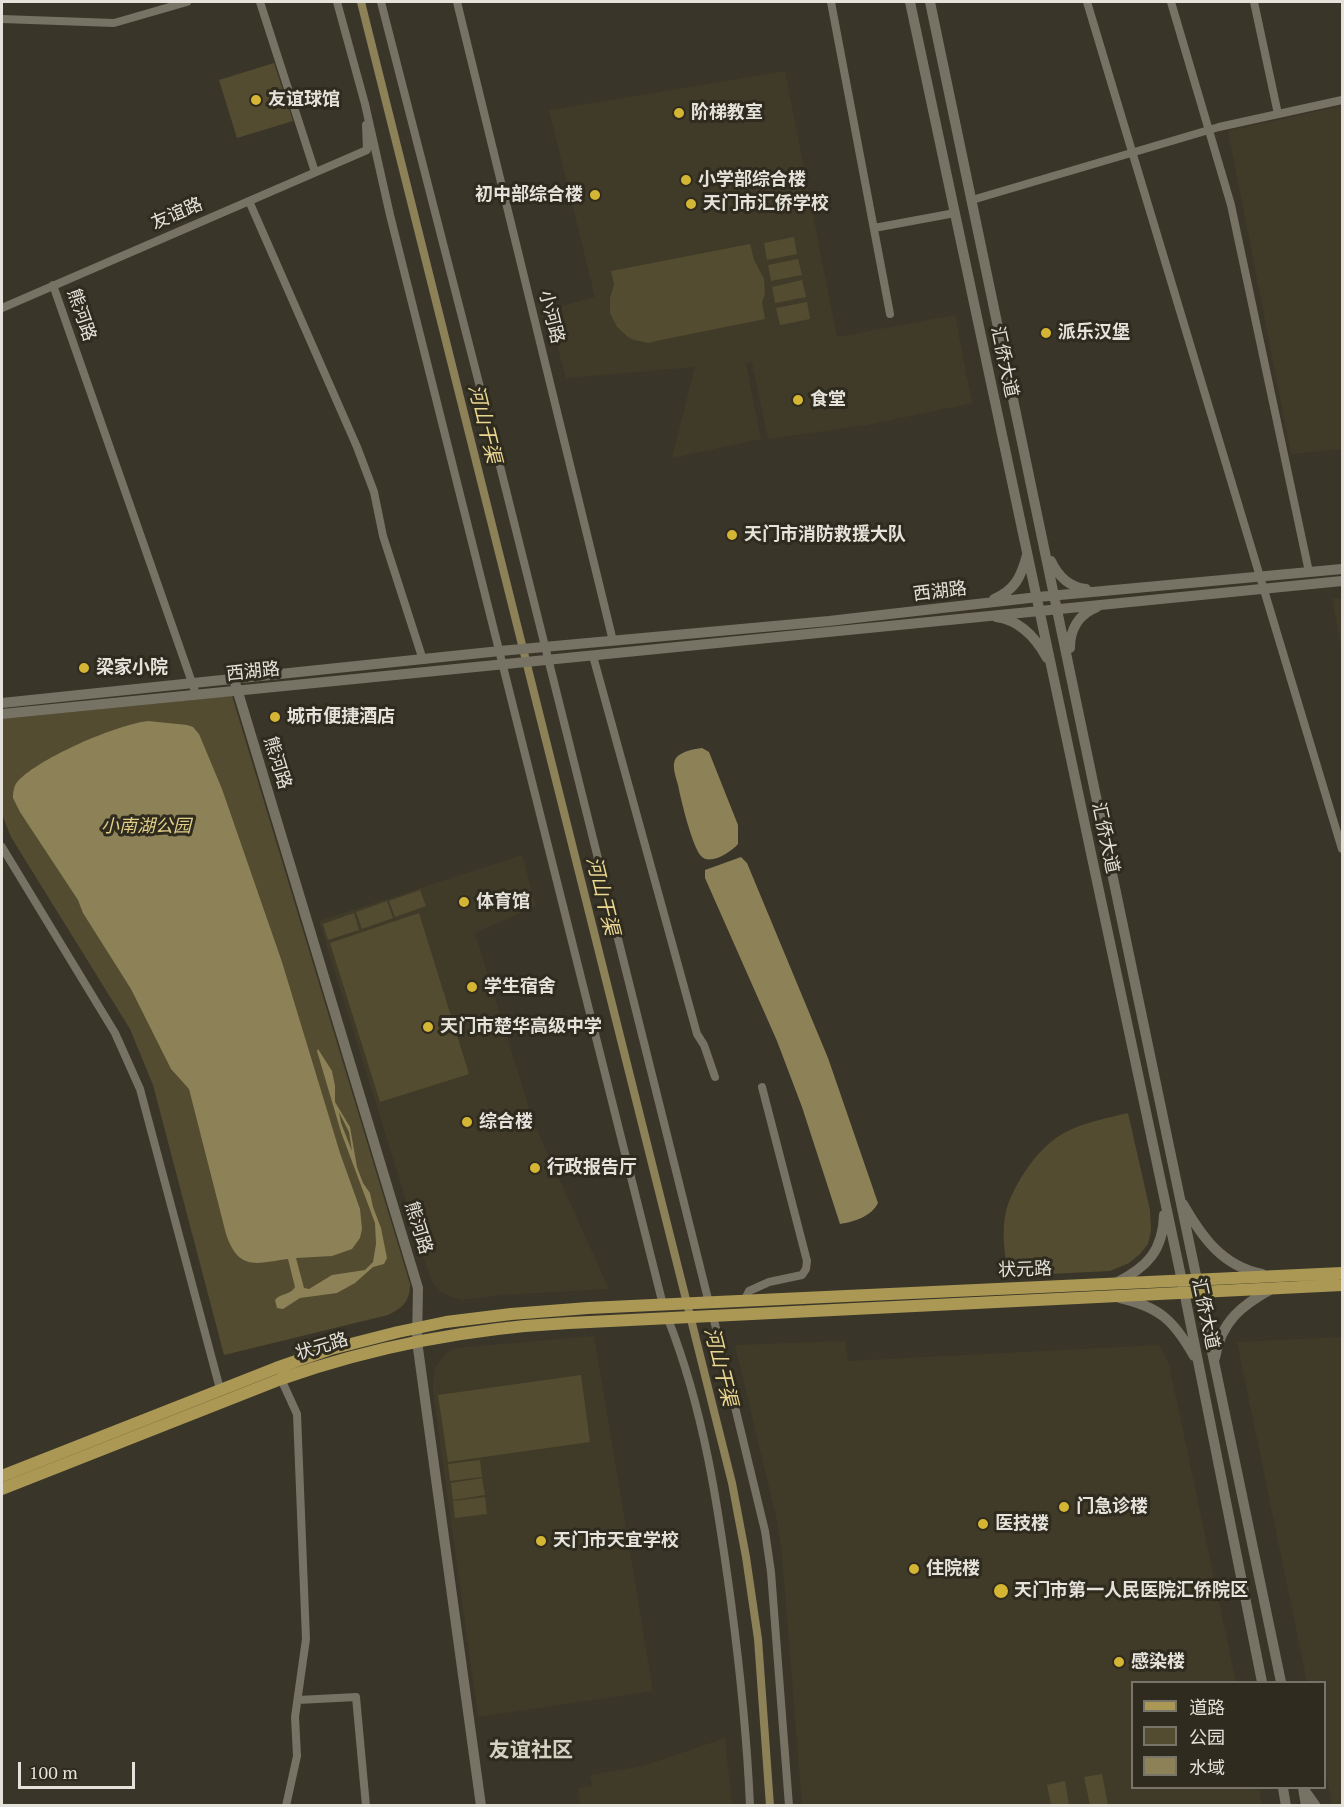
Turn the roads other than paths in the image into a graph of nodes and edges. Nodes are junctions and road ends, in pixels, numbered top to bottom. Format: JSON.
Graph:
{"nodes":[{"id":1,"x":187,"y":2,"type":"edge"},
{"id":2,"x":260,"y":2,"type":"edge"},
{"id":3,"x":337,"y":2,"type":"edge"},
{"id":4,"x":381,"y":2,"type":"edge"},
{"id":5,"x":457,"y":2,"type":"edge"},
{"id":6,"x":831,"y":2,"type":"edge"},
{"id":7,"x":910,"y":2,"type":"edge"},
{"id":8,"x":930,"y":2,"type":"edge"},
{"id":9,"x":1087,"y":2,"type":"edge"},
{"id":10,"x":1171,"y":2,"type":"edge"},
{"id":11,"x":1254,"y":2,"type":"edge"},
{"id":12,"x":2,"y":19,"type":"edge"},
{"id":13,"x":1342,"y":100,"type":"edge"},
{"id":14,"x":365,"y":104,"type":"junction"},
{"id":15,"x":1278,"y":114,"type":"junction"},
{"id":16,"x":1208,"y":130,"type":"junction"},
{"id":17,"x":1131,"y":153,"type":"junction"},
{"id":18,"x":315,"y":172,"type":"junction"},
{"id":19,"x":972,"y":200,"type":"junction"},
{"id":20,"x":249,"y":201,"type":"junction"},
{"id":21,"x":956,"y":213,"type":"junction"},
{"id":22,"x":874,"y":228,"type":"junction"},
{"id":23,"x":53,"y":285,"type":"junction"},
{"id":24,"x":2,"y":308,"type":"edge"},
{"id":25,"x":891,"y":314,"type":"dead end"},
{"id":26,"x":1046,"y":549,"type":"junction"},
{"id":27,"x":1028,"y":551,"type":"junction"},
{"id":28,"x":1342,"y":569,"type":"edge"},
{"id":29,"x":1309,"y":572,"type":"junction"},
{"id":30,"x":1259,"y":577,"type":"junction"},
{"id":31,"x":1342,"y":581,"type":"edge"},
{"id":32,"x":1263,"y":589,"type":"junction"},
{"id":33,"x":1107,"y":591,"type":"junction"},
{"id":34,"x":1055,"y":595,"type":"junction"},
{"id":35,"x":1038,"y":597,"type":"junction"},
{"id":36,"x":983,"y":603,"type":"junction"},
{"id":37,"x":1108,"y":604,"type":"junction"},
{"id":38,"x":1058,"y":608,"type":"junction"},
{"id":39,"x":1041,"y":610,"type":"junction"},
{"id":40,"x":984,"y":616,"type":"junction"},
{"id":41,"x":613,"y":640,"type":"junction"},
{"id":42,"x":543,"y":648,"type":"junction"},
{"id":43,"x":503,"y":651,"type":"junction"},
{"id":44,"x":593,"y":656,"type":"junction"},
{"id":45,"x":423,"y":660,"type":"junction"},
{"id":46,"x":546,"y":660,"type":"junction"},
{"id":47,"x":505,"y":663,"type":"junction"},
{"id":48,"x":1069,"y":663,"type":"junction"},
{"id":49,"x":1052,"y":666,"type":"junction"},
{"id":50,"x":192,"y":683,"type":"junction"},
{"id":51,"x":236,"y":685,"type":"junction"},
{"id":52,"x":196,"y":694,"type":"junction"},
{"id":53,"x":2,"y":703,"type":"edge"},
{"id":54,"x":2,"y":714,"type":"edge"},
{"id":55,"x":2,"y":847,"type":"edge"},
{"id":56,"x":1342,"y":849,"type":"edge"},
{"id":57,"x":715,"y":1077,"type":"dead end"},
{"id":58,"x":762,"y":1087,"type":"dead end"},
{"id":59,"x":1178,"y":1196,"type":"junction"},
{"id":60,"x":1165,"y":1200,"type":"junction"},
{"id":61,"x":1342,"y":1273,"type":"edge"},
{"id":62,"x":1272,"y":1282,"type":"junction"},
{"id":63,"x":1342,"y":1285,"type":"edge"},
{"id":64,"x":1196,"y":1286,"type":"junction"},
{"id":65,"x":1183,"y":1287,"type":"junction"},
{"id":66,"x":1113,"y":1291,"type":"junction"},
{"id":67,"x":744,"y":1301,"type":"junction"},
{"id":68,"x":709,"y":1303,"type":"junction"},
{"id":69,"x":666,"y":1305,"type":"junction"},
{"id":70,"x":712,"y":1316,"type":"junction"},
{"id":71,"x":670,"y":1319,"type":"junction"},
{"id":72,"x":417,"y":1334,"type":"junction"},
{"id":73,"x":1214,"y":1364,"type":"junction"},
{"id":74,"x":1200,"y":1367,"type":"junction"},
{"id":75,"x":282,"y":1379,"type":"junction"},
{"id":76,"x":220,"y":1389,"type":"junction"},
{"id":77,"x":2,"y":1476,"type":"edge"},
{"id":78,"x":2,"y":1489,"type":"edge"},
{"id":79,"x":1262,"y":1681,"type":"edge"},
{"id":80,"x":1281,"y":1681,"type":"edge"},
{"id":81,"x":298,"y":1700,"type":"junction"},
{"id":82,"x":1283,"y":1789,"type":"edge"},
{"id":83,"x":1283,"y":1789,"type":"edge"},
{"id":84,"x":1304,"y":1789,"type":"edge"},
{"id":85,"x":1305,"y":1789,"type":"edge"},
{"id":86,"x":286,"y":1806,"type":"edge"},
{"id":87,"x":366,"y":1806,"type":"edge"},
{"id":88,"x":481,"y":1806,"type":"edge"},
{"id":89,"x":750,"y":1806,"type":"edge"},
{"id":90,"x":789,"y":1806,"type":"edge"},
{"id":91,"x":1280,"y":1806,"type":"edge"},
{"id":92,"x":1286,"y":1806,"type":"edge"},
{"id":93,"x":1306,"y":1806,"type":"edge"},
{"id":94,"x":1317,"y":1806,"type":"edge"}],
"edges":[{"from":1,"to":12,"type":"street"},
{"from":2,"to":18,"type":"street"},
{"from":3,"to":14,"type":"street"},
{"from":4,"to":42,"type":"street"},
{"from":5,"to":41,"type":"street","name":"小河路"},
{"from":6,"to":22,"type":"street"},
{"from":7,"to":21,"type":"main road","name":"汇侨大道"},
{"from":8,"to":19,"type":"main road","name":"汇侨大道"},
{"from":9,"to":17,"type":"street"},
{"from":10,"to":16,"type":"street"},
{"from":11,"to":15,"type":"street"},
{"from":13,"to":15,"type":"street"},
{"from":14,"to":18,"type":"street","name":"友谊路"},
{"from":14,"to":43,"type":"street"},
{"from":15,"to":16,"type":"street"},
{"from":16,"to":17,"type":"street"},
{"from":16,"to":29,"type":"street"},
{"from":17,"to":19,"type":"street"},
{"from":17,"to":30,"type":"street"},
{"from":18,"to":20,"type":"street","name":"友谊路"},
{"from":19,"to":26,"type":"main road","name":"汇侨大道"},
{"from":20,"to":23,"type":"street","name":"友谊路"},
{"from":20,"to":45,"type":"street"},
{"from":21,"to":22,"type":"street"},
{"from":21,"to":27,"type":"main road","name":"汇侨大道"},
{"from":22,"to":25,"type":"street"},
{"from":23,"to":24,"type":"street","name":"友谊路"},
{"from":23,"to":50,"type":"street","name":"熊河路"},
{"from":26,"to":33,"type":"main road"},
{"from":26,"to":34,"type":"main road","name":"汇侨大道"},
{"from":27,"to":35,"type":"main road","name":"汇侨大道"},
{"from":27,"to":36,"type":"main road"},
{"from":28,"to":29,"type":"main road","name":"西湖路"},
{"from":29,"to":30,"type":"main road","name":"西湖路"},
{"from":30,"to":32,"type":"street"},
{"from":30,"to":33,"type":"main road","name":"西湖路"},
{"from":31,"to":32,"type":"main road","name":"西湖路"},
{"from":32,"to":37,"type":"main road","name":"西湖路"},
{"from":32,"to":56,"type":"street"},
{"from":33,"to":34,"type":"main road","name":"西湖路"},
{"from":34,"to":35,"type":"main road","name":"西湖路"},
{"from":34,"to":38,"type":"main road","name":"汇侨大道"},
{"from":35,"to":36,"type":"main road","name":"西湖路"},
{"from":35,"to":39,"type":"main road","name":"汇侨大道"},
{"from":36,"to":41,"type":"main road","name":"西湖路"},
{"from":37,"to":38,"type":"main road","name":"西湖路"},
{"from":37,"to":48,"type":"main road"},
{"from":38,"to":39,"type":"main road","name":"西湖路"},
{"from":38,"to":48,"type":"main road","name":"汇侨大道"},
{"from":39,"to":40,"type":"main road","name":"西湖路"},
{"from":39,"to":49,"type":"main road","name":"汇侨大道"},
{"from":40,"to":44,"type":"main road","name":"西湖路"},
{"from":40,"to":49,"type":"main road"},
{"from":41,"to":42,"type":"main road","name":"西湖路"},
{"from":42,"to":43,"type":"main road","name":"西湖路"},
{"from":42,"to":46,"type":"street"},
{"from":43,"to":45,"type":"main road","name":"西湖路"},
{"from":43,"to":47,"type":"street"},
{"from":44,"to":46,"type":"main road","name":"西湖路"},
{"from":44,"to":57,"type":"street"},
{"from":45,"to":51,"type":"main road","name":"西湖路"},
{"from":46,"to":47,"type":"main road","name":"西湖路"},
{"from":46,"to":68,"type":"street"},
{"from":47,"to":51,"type":"main road","name":"西湖路"},
{"from":47,"to":69,"type":"street"},
{"from":48,"to":59,"type":"main road","name":"汇侨大道"},
{"from":49,"to":60,"type":"main road","name":"汇侨大道"},
{"from":50,"to":51,"type":"main road","name":"西湖路"},
{"from":50,"to":52,"type":"street","name":"熊河路"},
{"from":50,"to":53,"type":"main road","name":"西湖路"},
{"from":51,"to":52,"type":"main road","name":"西湖路"},
{"from":51,"to":72,"type":"main road","name":"熊河路"},
{"from":52,"to":54,"type":"main road","name":"西湖路"},
{"from":55,"to":76,"type":"street"},
{"from":58,"to":67,"type":"street"},
{"from":59,"to":62,"type":"main road"},
{"from":59,"to":64,"type":"main road","name":"汇侨大道"},
{"from":60,"to":65,"type":"main road","name":"汇侨大道"},
{"from":60,"to":66,"type":"main road"},
{"from":61,"to":62,"type":"main road","name":"状元路"},
{"from":62,"to":63,"type":"main road","name":"状元路"},
{"from":62,"to":64,"type":"main road","name":"状元路"},
{"from":62,"to":73,"type":"main road"},
{"from":64,"to":65,"type":"main road","name":"状元路"},
{"from":64,"to":73,"type":"main road","name":"汇侨大道"},
{"from":65,"to":66,"type":"main road","name":"状元路"},
{"from":65,"to":74,"type":"main road","name":"汇侨大道"},
{"from":66,"to":67,"type":"main road","name":"状元路"},
{"from":66,"to":70,"type":"main road","name":"状元路"},
{"from":66,"to":74,"type":"main road"},
{"from":67,"to":68,"type":"main road","name":"状元路"},
{"from":68,"to":69,"type":"main road","name":"状元路"},
{"from":69,"to":72,"type":"main road","name":"状元路"},
{"from":70,"to":71,"type":"main road","name":"状元路"},
{"from":70,"to":90,"type":"street"},
{"from":71,"to":72,"type":"main road","name":"状元路"},
{"from":71,"to":89,"type":"street"},
{"from":72,"to":75,"type":"main road","name":"状元路"},
{"from":72,"to":76,"type":"main road","name":"状元路"},
{"from":72,"to":88,"type":"main road","name":"熊河路"},
{"from":73,"to":74,"type":"main road"},
{"from":73,"to":80,"type":"main road","name":"汇侨大道"},
{"from":74,"to":79,"type":"main road","name":"汇侨大道"},
{"from":75,"to":78,"type":"main road","name":"状元路"},
{"from":75,"to":81,"type":"street"},
{"from":76,"to":77,"type":"main road","name":"状元路"},
{"from":81,"to":86,"type":"street"},
{"from":81,"to":87,"type":"street"},
{"from":82,"to":91,"type":"street"},
{"from":83,"to":92,"type":"main road"},
{"from":84,"to":93,"type":"main road"},
{"from":85,"to":94,"type":"street"}]}
